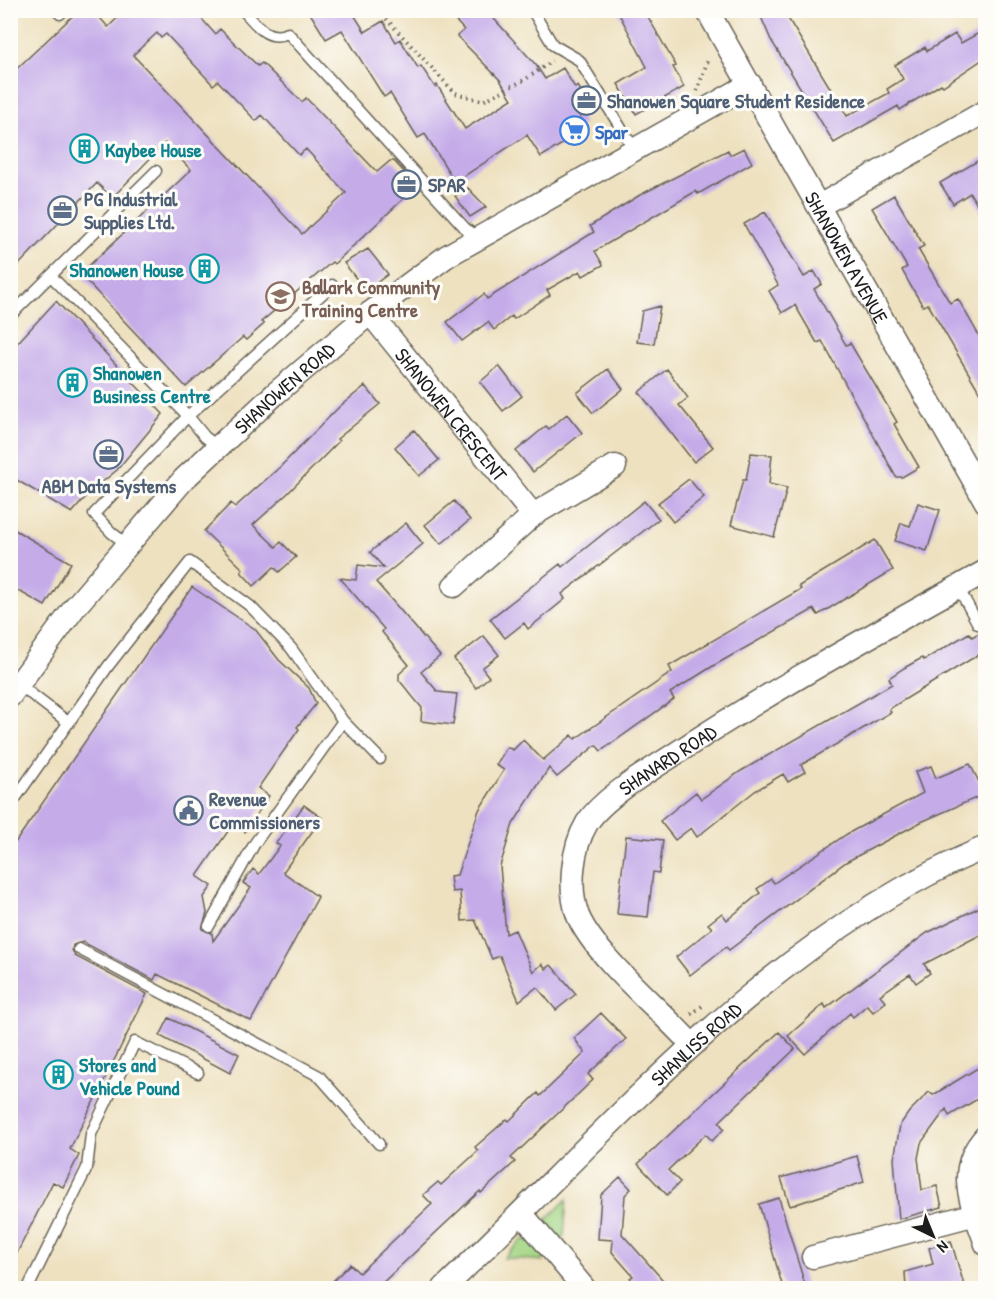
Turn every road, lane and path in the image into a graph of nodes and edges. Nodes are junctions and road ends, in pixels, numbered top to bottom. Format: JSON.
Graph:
{"nodes":[{"id":1,"x":57,"y":10,"type":"edge"},
{"id":2,"x":63,"y":10,"type":"edge"},
{"id":3,"x":243,"y":10,"type":"edge"},
{"id":4,"x":378,"y":10,"type":"edge"},
{"id":5,"x":532,"y":10,"type":"edge"},
{"id":6,"x":707,"y":10,"type":"edge"},
{"id":7,"x":566,"y":53,"type":"junction"},
{"id":8,"x":708,"y":60,"type":"dead end"},
{"id":9,"x":750,"y":84,"type":"junction"},
{"id":10,"x":693,"y":101,"type":"dead end"},
{"id":11,"x":986,"y":111,"type":"edge"},
{"id":12,"x":637,"y":150,"type":"junction"},
{"id":13,"x":156,"y":171,"type":"dead end"},
{"id":14,"x":819,"y":206,"type":"junction"},
{"id":15,"x":478,"y":239,"type":"junction"},
{"id":16,"x":51,"y":276,"type":"junction"},
{"id":17,"x":332,"y":285,"type":"dead end"},
{"id":18,"x":370,"y":313,"type":"junction"},
{"id":19,"x":10,"y":316,"type":"edge"},
{"id":20,"x":188,"y":416,"type":"junction"},
{"id":21,"x":217,"y":446,"type":"junction"},
{"id":22,"x":615,"y":466,"type":"dead end"},
{"id":23,"x":986,"y":502,"type":"edge"},
{"id":24,"x":534,"y":515,"type":"junction"},
{"id":25,"x":128,"y":544,"type":"junction"},
{"id":26,"x":986,"y":571,"type":"edge"},
{"id":27,"x":454,"y":586,"type":"dead end"},
{"id":28,"x":958,"y":587,"type":"junction"},
{"id":29,"x":978,"y":624,"type":"dead end"},
{"id":30,"x":14,"y":690,"type":"edge"},
{"id":31,"x":343,"y":721,"type":"junction"},
{"id":32,"x":69,"y":723,"type":"junction"},
{"id":33,"x":381,"y":759,"type":"dead end"},
{"id":34,"x":10,"y":807,"type":"edge"},
{"id":35,"x":986,"y":847,"type":"edge"},
{"id":36,"x":208,"y":926,"type":"dead end"},
{"id":37,"x":79,"y":949,"type":"dead end"},
{"id":38,"x":712,"y":999,"type":"dead end"},
{"id":39,"x":686,"y":1018,"type":"dead end"},
{"id":40,"x":692,"y":1046,"type":"junction"},
{"id":41,"x":198,"y":1073,"type":"dead end"},
{"id":42,"x":986,"y":1136,"type":"edge"},
{"id":43,"x":379,"y":1144,"type":"dead end"},
{"id":44,"x":522,"y":1214,"type":"junction"},
{"id":45,"x":976,"y":1214,"type":"junction"},
{"id":46,"x":986,"y":1244,"type":"edge"},
{"id":47,"x":813,"y":1257,"type":"dead end"},
{"id":48,"x":28,"y":1288,"type":"edge"},
{"id":49,"x":444,"y":1288,"type":"edge"},
{"id":50,"x":584,"y":1288,"type":"edge"}],
"edges":[{"from":1,"to":2,"type":"lane"},
{"from":3,"to":15,"type":"lane"},
{"from":4,"to":7,"type":"path"},
{"from":5,"to":7,"type":"lane"},
{"from":6,"to":9,"type":"street","name":"SHANOWEN AVENUE"},
{"from":7,"to":12,"type":"lane"},
{"from":8,"to":10,"type":"path"},
{"from":9,"to":12,"type":"street","name":"SHANOWEN ROAD"},
{"from":9,"to":14,"type":"street","name":"SHANOWEN AVENUE"},
{"from":11,"to":14,"type":"street"},
{"from":12,"to":15,"type":"street","name":"SHANOWEN ROAD"},
{"from":13,"to":16,"type":"lane"},
{"from":14,"to":23,"type":"street","name":"SHANOWEN AVENUE"},
{"from":15,"to":18,"type":"street","name":"SHANOWEN ROAD"},
{"from":16,"to":19,"type":"lane"},
{"from":16,"to":20,"type":"lane"},
{"from":17,"to":20,"type":"lane"},
{"from":18,"to":21,"type":"street","name":"SHANOWEN ROAD"},
{"from":18,"to":24,"type":"street","name":"SHANOWEN CRESCENT"},
{"from":20,"to":21,"type":"lane"},
{"from":20,"to":25,"type":"lane"},
{"from":21,"to":25,"type":"street","name":"SHANOWEN ROAD"},
{"from":22,"to":24,"type":"street"},
{"from":24,"to":27,"type":"street"},
{"from":25,"to":30,"type":"street","name":"SHANOWEN ROAD"},
{"from":26,"to":28,"type":"street","name":"SHANARD ROAD"},
{"from":28,"to":29,"type":"lane"},
{"from":28,"to":40,"type":"street","name":"SHANARD ROAD"},
{"from":30,"to":32,"type":"lane"},
{"from":31,"to":32,"type":"lane"},
{"from":31,"to":33,"type":"lane"},
{"from":31,"to":36,"type":"lane"},
{"from":32,"to":34,"type":"lane"},
{"from":35,"to":40,"type":"street","name":"SHANLISS ROAD"},
{"from":37,"to":43,"type":"lane"},
{"from":38,"to":39,"type":"path"},
{"from":40,"to":44,"type":"street","name":"SHANLISS ROAD"},
{"from":41,"to":48,"type":"lane"},
{"from":42,"to":45,"type":"street"},
{"from":44,"to":49,"type":"street","name":"SHANLISS ROAD"},
{"from":44,"to":50,"type":"street"},
{"from":45,"to":46,"type":"street"},
{"from":45,"to":47,"type":"street"}]}
